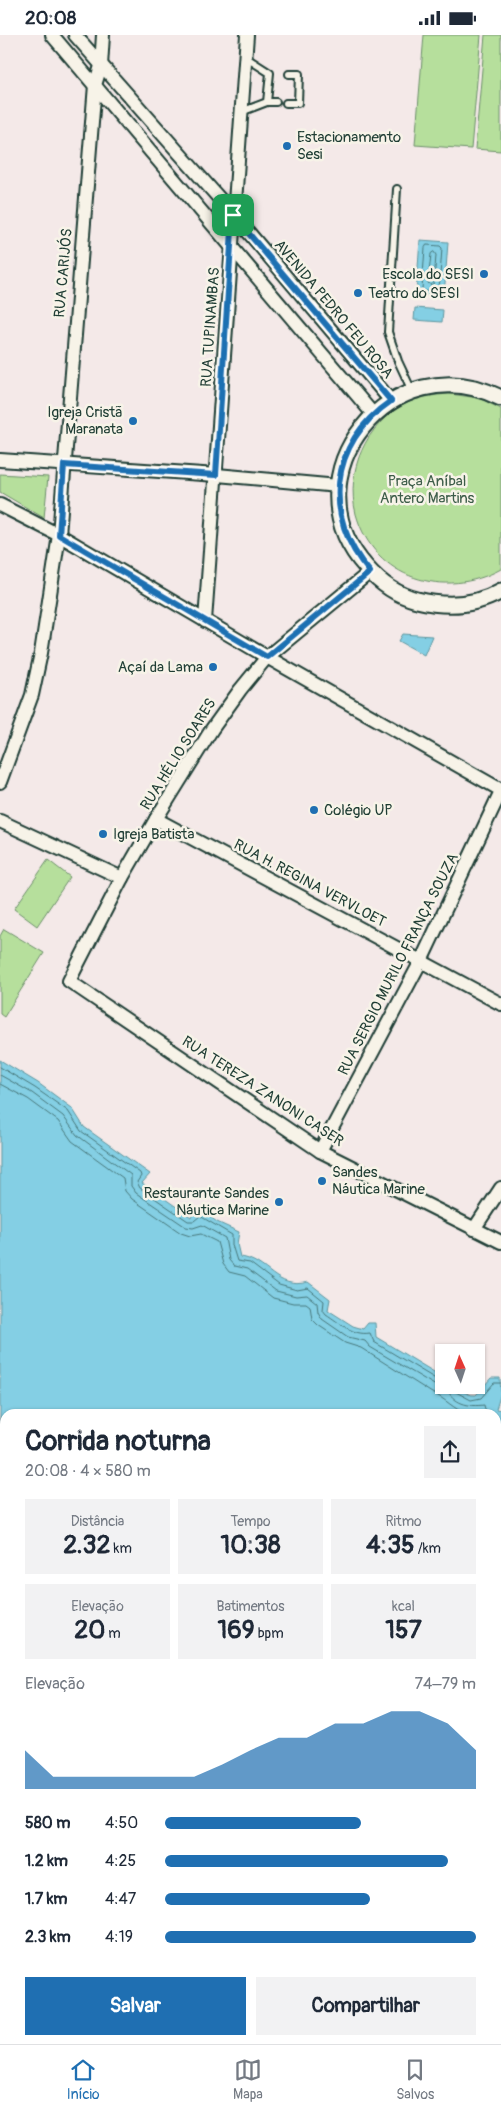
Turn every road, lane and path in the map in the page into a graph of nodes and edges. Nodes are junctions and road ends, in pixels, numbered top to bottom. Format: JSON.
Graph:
{"nodes":[{"id":1,"x":52,"y":35,"type":"edge"},
{"id":2,"x":75,"y":35,"type":"edge"},
{"id":3,"x":103,"y":35,"type":"edge"},
{"id":4,"x":247,"y":35,"type":"edge"},
{"id":5,"x":245,"y":57,"type":"junction"},
{"id":6,"x":101,"y":66,"type":"junction"},
{"id":7,"x":270,"y":73,"type":"junction"},
{"id":8,"x":279,"y":73,"type":"dead end"},
{"id":9,"x":290,"y":74,"type":"dead end"},
{"id":10,"x":95,"y":85,"type":"junction"},
{"id":11,"x":267,"y":102,"type":"junction"},
{"id":12,"x":276,"y":102,"type":"dead end"},
{"id":13,"x":286,"y":103,"type":"dead end"},
{"id":14,"x":240,"y":112,"type":"junction"},
{"id":15,"x":397,"y":189,"type":"dead end"},
{"id":16,"x":233,"y":215,"type":"junction"},
{"id":17,"x":231,"y":247,"type":"junction"},
{"id":18,"x":412,"y":391,"type":"junction"},
{"id":19,"x":501,"y":398,"type":"edge"},
{"id":20,"x":391,"y":401,"type":"junction"},
{"id":21,"x":373,"y":414,"type":"junction"},
{"id":22,"x":0,"y":460,"type":"edge"},
{"id":23,"x":64,"y":465,"type":"junction"},
{"id":24,"x":216,"y":475,"type":"junction"},
{"id":25,"x":338,"y":487,"type":"junction"},
{"id":26,"x":0,"y":505,"type":"edge"},
{"id":27,"x":59,"y":535,"type":"junction"},
{"id":28,"x":370,"y":572,"type":"junction"},
{"id":29,"x":501,"y":591,"type":"edge"},
{"id":30,"x":205,"y":621,"type":"junction"},
{"id":31,"x":267,"y":657,"type":"junction"},
{"id":32,"x":0,"y":782,"type":"edge"},
{"id":33,"x":501,"y":790,"type":"edge"},
{"id":34,"x":156,"y":819,"type":"junction"},
{"id":35,"x":0,"y":821,"type":"edge"},
{"id":36,"x":122,"y":878,"type":"junction"},
{"id":37,"x":421,"y":961,"type":"junction"},
{"id":38,"x":69,"y":981,"type":"joint"},
{"id":39,"x":501,"y":1004,"type":"edge"},
{"id":40,"x":320,"y":1151,"type":"junction"},
{"id":41,"x":501,"y":1188,"type":"edge"},
{"id":42,"x":474,"y":1229,"type":"junction"},
{"id":43,"x":501,"y":1242,"type":"edge"}],
"edges":[{"from":1,"to":10,"type":"street"},
{"from":2,"to":6,"type":"street","name":"AVENIDA PEDRO FEU ROSA"},
{"from":3,"to":6,"type":"street"},
{"from":4,"to":5,"type":"street","name":"RUA TUPINAMBAS"},
{"from":5,"to":7,"type":"lane"},
{"from":5,"to":14,"type":"street","name":"RUA TUPINAMBAS"},
{"from":6,"to":10,"type":"street","name":"RUA CARIJÓS"},
{"from":6,"to":16,"type":"street","name":"AVENIDA PEDRO FEU ROSA"},
{"from":7,"to":8,"type":"lane"},
{"from":7,"to":11,"type":"lane"},
{"from":9,"to":13,"type":"lane"},
{"from":10,"to":17,"type":"street"},
{"from":10,"to":23,"type":"street","name":"RUA CARIJÓS"},
{"from":11,"to":12,"type":"lane"},
{"from":11,"to":14,"type":"lane"},
{"from":14,"to":16,"type":"street","name":"RUA TUPINAMBAS"},
{"from":15,"to":18,"type":"lane"},
{"from":16,"to":17,"type":"street","name":"RUA TUPINAMBAS"},
{"from":16,"to":20,"type":"street","name":"AVENIDA PEDRO FEU ROSA"},
{"from":17,"to":21,"type":"street"},
{"from":17,"to":24,"type":"street","name":"RUA TUPINAMBAS"},
{"from":18,"to":19,"type":"street"},
{"from":18,"to":20,"type":"street"},
{"from":20,"to":21,"type":"street"},
{"from":21,"to":25,"type":"street"},
{"from":22,"to":23,"type":"street"},
{"from":23,"to":24,"type":"street"},
{"from":23,"to":27,"type":"street","name":"RUA CARIJÓS"},
{"from":24,"to":25,"type":"street"},
{"from":24,"to":30,"type":"street","name":"RUA TUPINAMBAS"},
{"from":25,"to":28,"type":"street"},
{"from":26,"to":27,"type":"street"},
{"from":27,"to":30,"type":"street"},
{"from":27,"to":32,"type":"street","name":"RUA CARIJÓS"},
{"from":28,"to":29,"type":"street"},
{"from":28,"to":31,"type":"street","name":"RUA HÉLIO SOARES"},
{"from":30,"to":31,"type":"street"},
{"from":31,"to":33,"type":"street"},
{"from":31,"to":34,"type":"street","name":"RUA HÉLIO SOARES"},
{"from":33,"to":37,"type":"street","name":"RUA SERGIO MURILO FRANÇA SOUZA"},
{"from":34,"to":36,"type":"street","name":"RUA HÉLIO SOARES"},
{"from":34,"to":37,"type":"street","name":"RUA H. REGINA VERVLOET"},
{"from":35,"to":36,"type":"street"},
{"from":36,"to":38,"type":"street","name":"RUA HÉLIO SOARES"},
{"from":37,"to":39,"type":"street","name":"RUA H. REGINA VERVLOET"},
{"from":37,"to":40,"type":"street","name":"RUA SERGIO MURILO FRANÇA SOUZA"},
{"from":38,"to":40,"type":"street","name":"RUA TEREZA ZANONI CASER"},
{"from":40,"to":42,"type":"street","name":"RUA TEREZA ZANONI CASER"},
{"from":41,"to":42,"type":"street"},
{"from":42,"to":43,"type":"street","name":"RUA TEREZA ZANONI CASER"}]}
